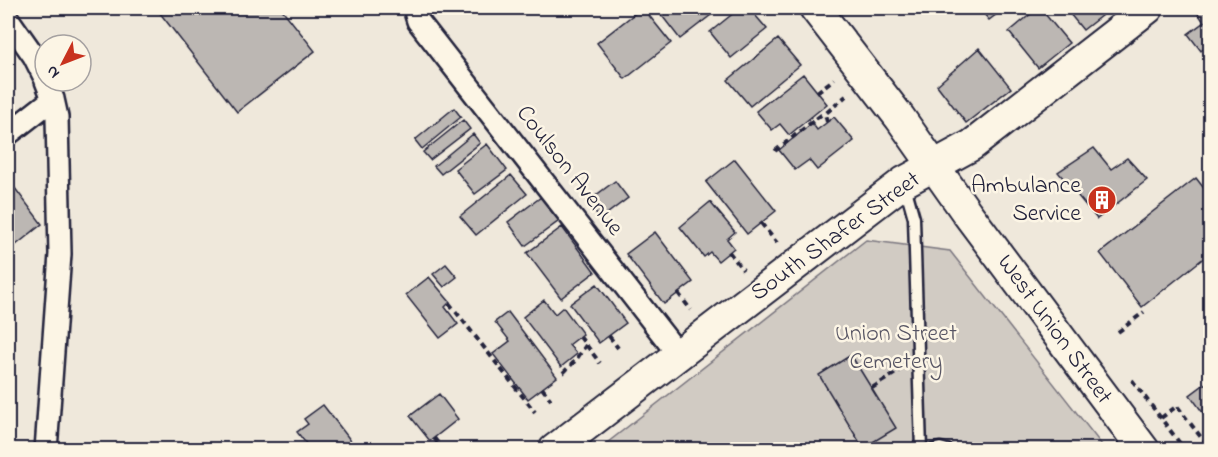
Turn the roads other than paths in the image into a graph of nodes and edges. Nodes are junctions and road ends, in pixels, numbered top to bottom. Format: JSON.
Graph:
{"nodes":[{"id":1,"x":815,"y":8,"type":"edge"},
{"id":2,"x":1148,"y":8,"type":"edge"},
{"id":3,"x":418,"y":14,"type":"edge"},
{"id":4,"x":8,"y":19,"type":"edge"},
{"id":5,"x":33,"y":55,"type":"edge"},
{"id":6,"x":42,"y":93,"type":"edge"},
{"id":7,"x":50,"y":93,"type":"edge"},
{"id":8,"x":8,"y":134,"type":"edge"},
{"id":9,"x":934,"y":166,"type":"junction"},
{"id":10,"x":904,"y":182,"type":"junction"},
{"id":11,"x":678,"y":354,"type":"junction"},
{"id":12,"x":46,"y":450,"type":"edge"},
{"id":13,"x":554,"y":450,"type":"edge"},
{"id":14,"x":921,"y":450,"type":"edge"},
{"id":15,"x":932,"y":450,"type":"edge"},
{"id":16,"x":947,"y":450,"type":"edge"},
{"id":17,"x":1144,"y":450,"type":"edge"}],
"edges":[{"from":1,"to":9,"type":"street","name":"West Union Street"},
{"from":2,"to":9,"type":"street","name":"South Shafer Street"},
{"from":3,"to":11,"type":"street","name":"Coulson Avenue"},
{"from":4,"to":5,"type":"street"},
{"from":6,"to":8,"type":"street"},
{"from":7,"to":12,"type":"street"},
{"from":9,"to":10,"type":"street","name":"South Shafer Street"},
{"from":9,"to":17,"type":"street","name":"West Union Street"},
{"from":10,"to":11,"type":"street","name":"South Shafer Street"},
{"from":10,"to":14,"type":"lane"},
{"from":11,"to":13,"type":"street","name":"South Shafer Street"},
{"from":15,"to":16,"type":"lane"}]}
